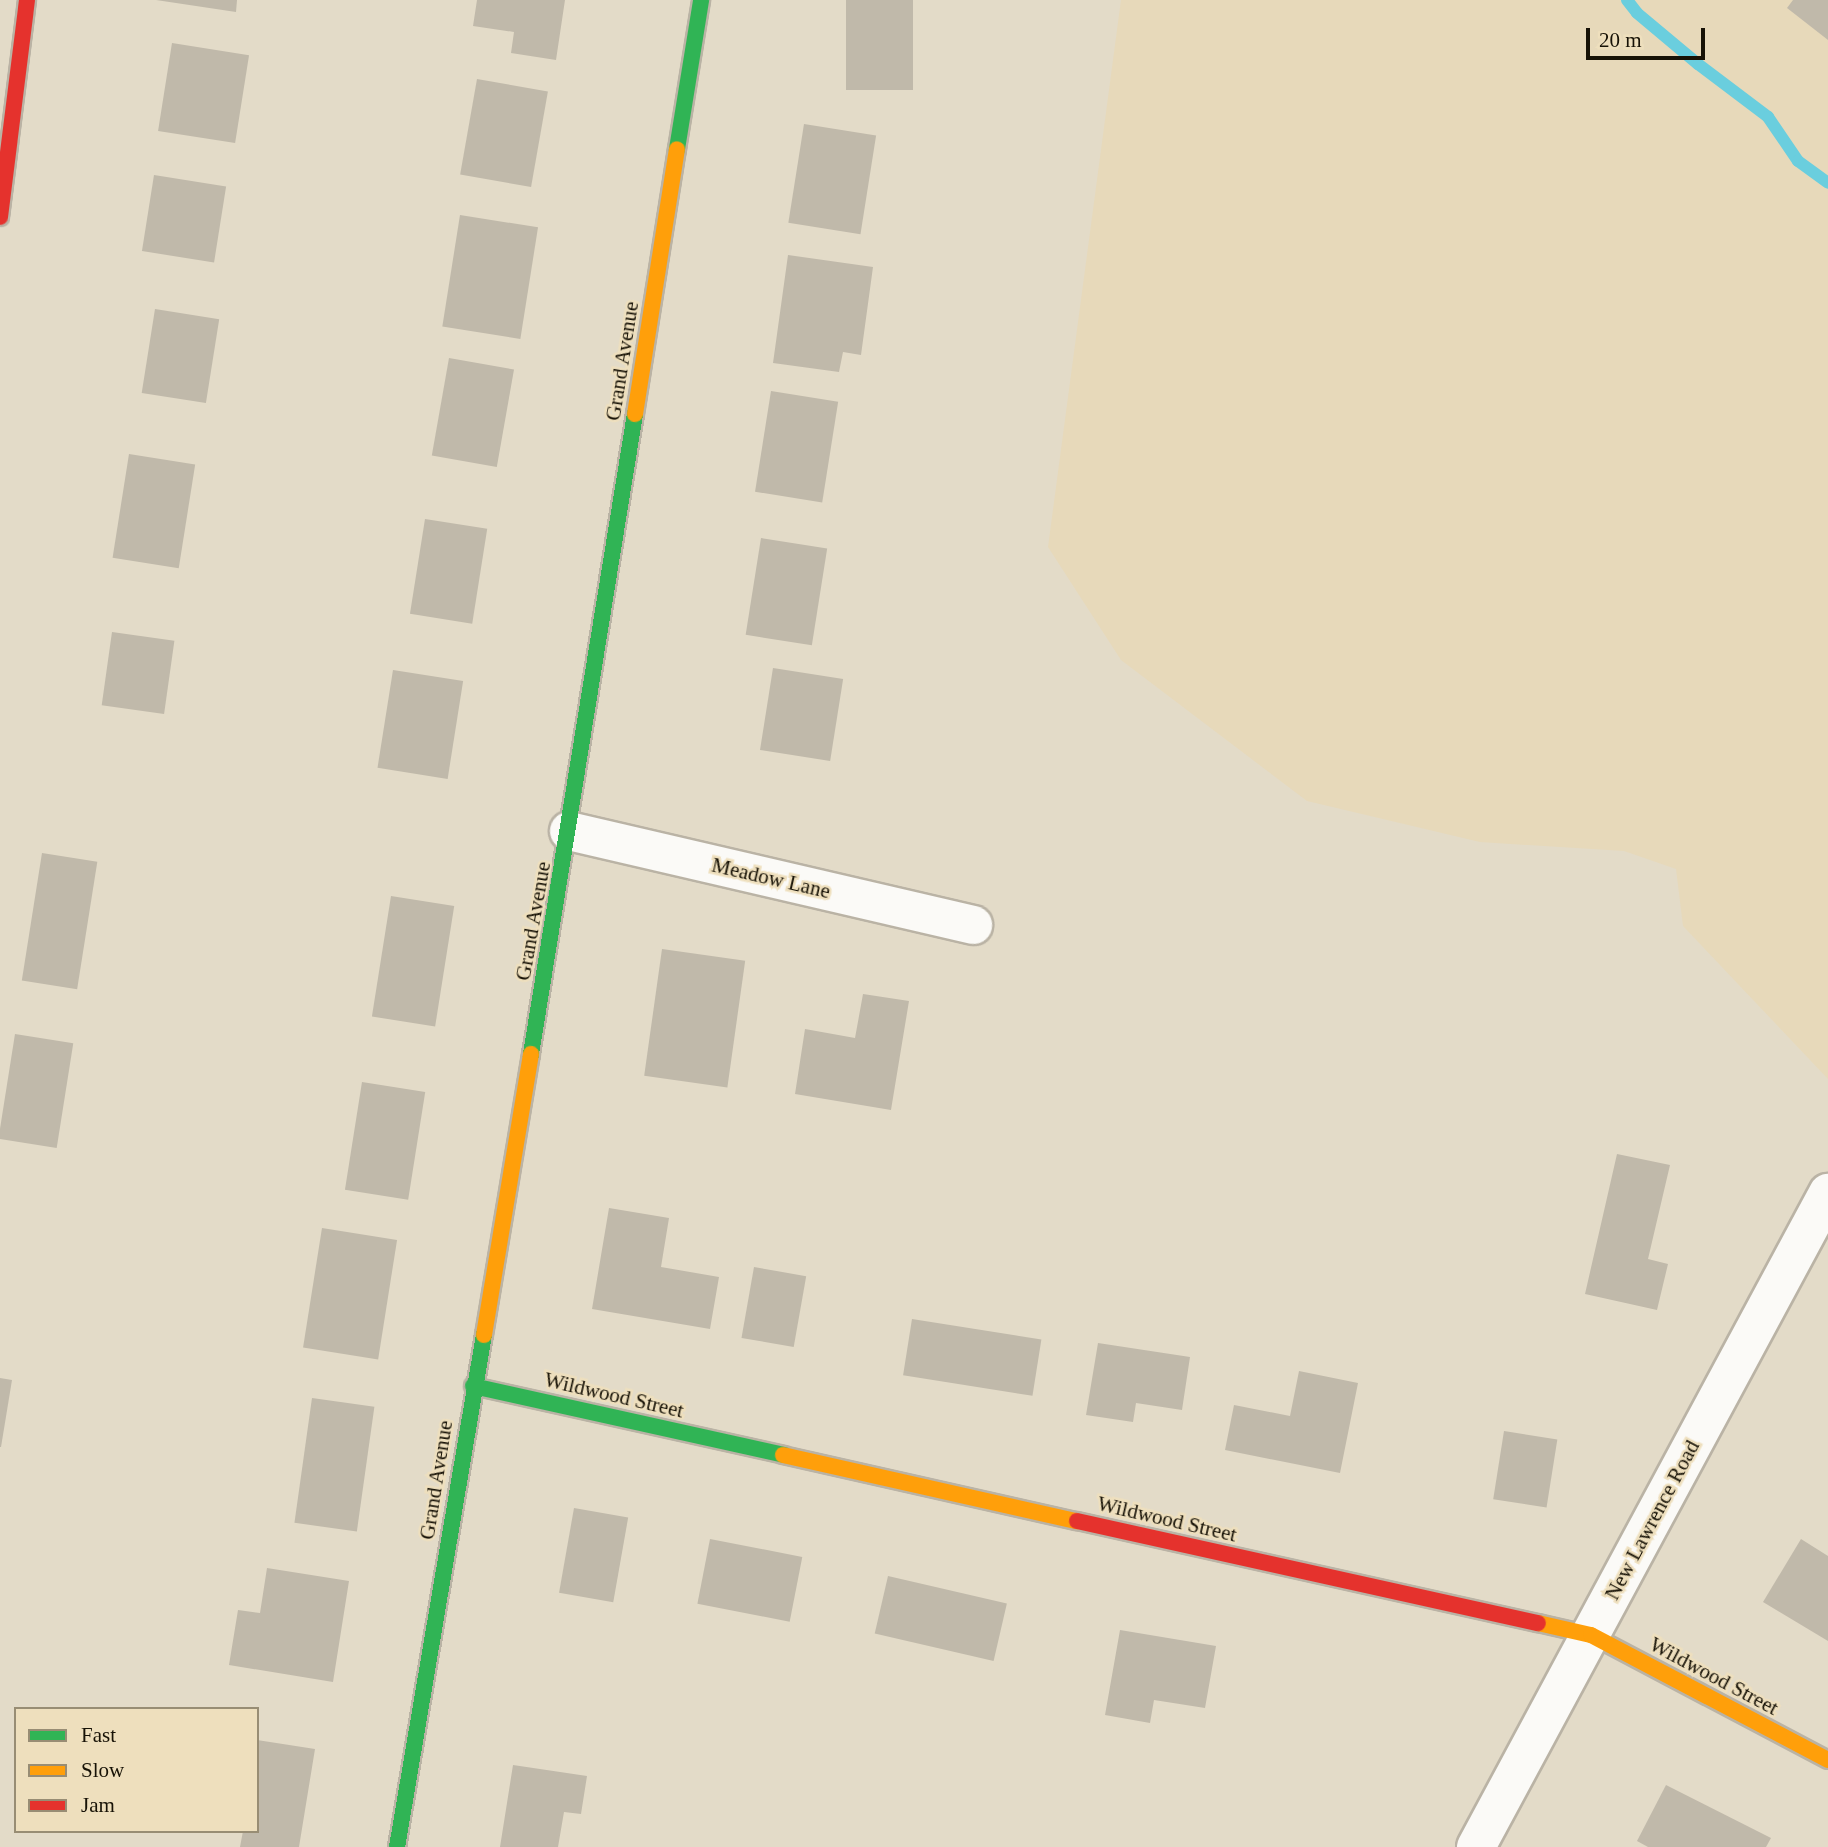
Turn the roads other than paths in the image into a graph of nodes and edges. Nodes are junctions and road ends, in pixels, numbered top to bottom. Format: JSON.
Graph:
{"nodes":[{"id":1,"x":27,"y":0,"type":"edge"},
{"id":2,"x":701,"y":0,"type":"edge"},
{"id":3,"x":0,"y":217,"type":"edge"},
{"id":4,"x":569,"y":831,"type":"junction"},
{"id":5,"x":973,"y":925,"type":"dead end"},
{"id":6,"x":1828,"y":1193,"type":"edge"},
{"id":7,"x":473,"y":1385,"type":"junction"},
{"id":8,"x":1591,"y":1635,"type":"junction"},
{"id":9,"x":1828,"y":1759,"type":"edge"},
{"id":10,"x":397,"y":1847,"type":"edge"},
{"id":11,"x":1476,"y":1847,"type":"edge"}],
"edges":[{"from":1,"to":3,"type":"street"},
{"from":2,"to":4,"type":"street","name":"Grand Avenue"},
{"from":4,"to":5,"type":"street","name":"Meadow Lane"},
{"from":4,"to":7,"type":"street","name":"Grand Avenue"},
{"from":6,"to":8,"type":"street","name":"New Lawrence Road"},
{"from":7,"to":8,"type":"street","name":"Wildwood Street"},
{"from":7,"to":10,"type":"street","name":"Grand Avenue"},
{"from":8,"to":9,"type":"street","name":"Wildwood Street"},
{"from":8,"to":11,"type":"street","name":"New Lawrence Road"}]}
